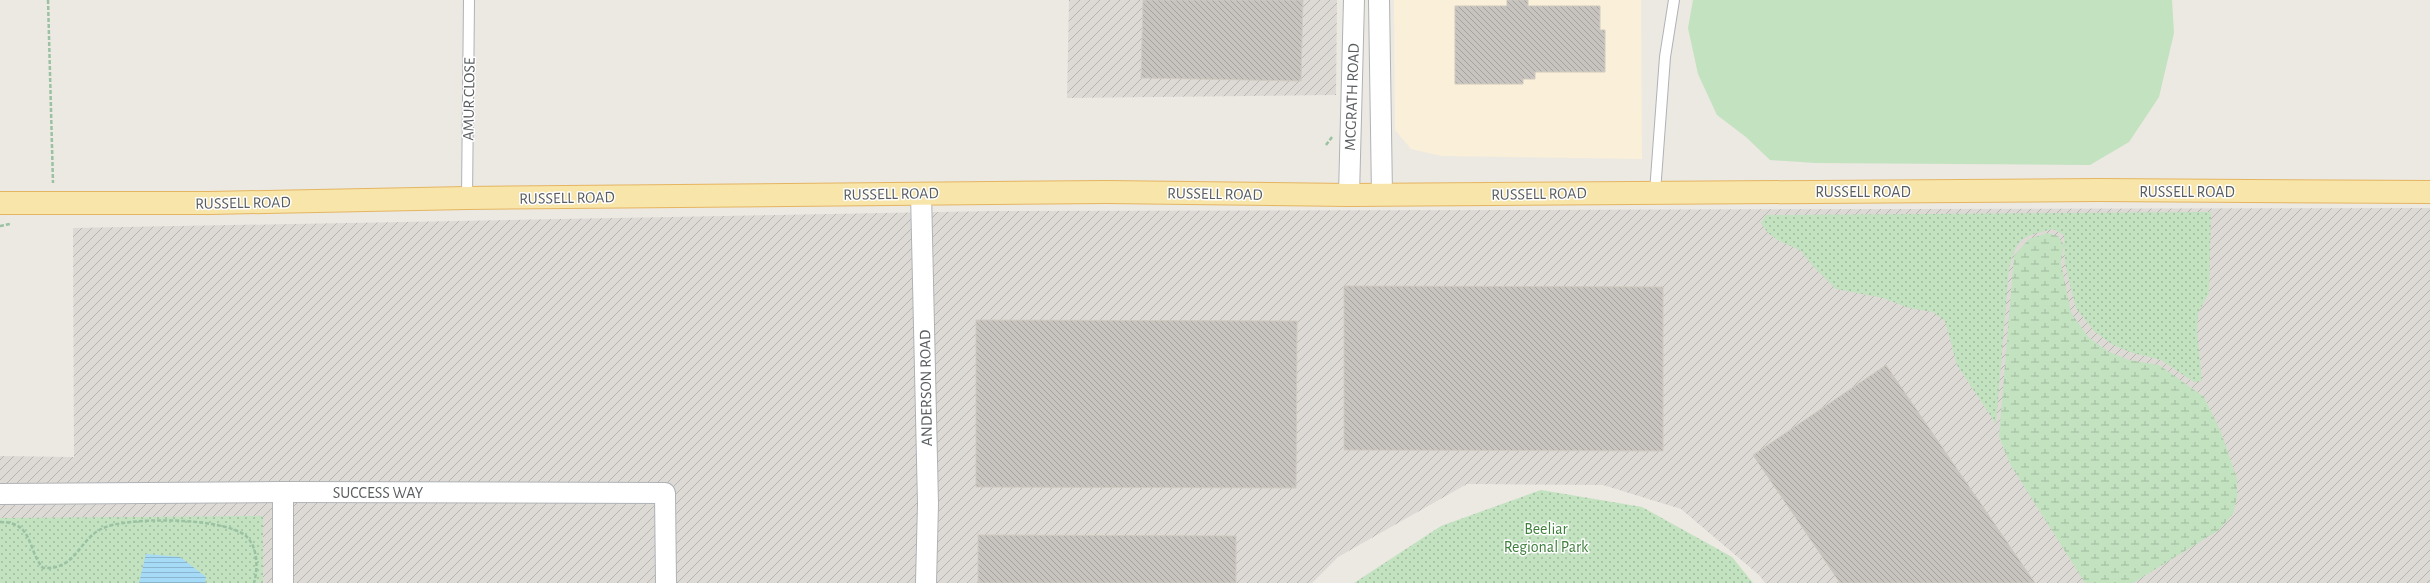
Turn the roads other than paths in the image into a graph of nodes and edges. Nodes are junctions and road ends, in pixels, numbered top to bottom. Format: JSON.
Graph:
{"nodes":[{"id":1,"x":469,"y":0,"type":"edge"},
{"id":2,"x":1354,"y":0,"type":"edge"},
{"id":3,"x":1379,"y":0,"type":"edge"},
{"id":4,"x":1674,"y":0,"type":"edge"},
{"id":5,"x":1655,"y":192,"type":"junction"},
{"id":6,"x":2430,"y":192,"type":"edge"},
{"id":7,"x":921,"y":193,"type":"junction"},
{"id":8,"x":1349,"y":195,"type":"junction"},
{"id":9,"x":1382,"y":195,"type":"junction"},
{"id":10,"x":467,"y":198,"type":"junction"},
{"id":11,"x":0,"y":202,"type":"edge"},
{"id":12,"x":283,"y":492,"type":"junction"},
{"id":13,"x":0,"y":494,"type":"edge"},
{"id":14,"x":283,"y":583,"type":"edge"},
{"id":15,"x":666,"y":583,"type":"edge"},
{"id":16,"x":926,"y":583,"type":"edge"}],
"edges":[{"from":1,"to":10,"type":"lane","name":"AMUR CLOSE"},
{"from":2,"to":8,"type":"street","name":"MCGRATH ROAD"},
{"from":3,"to":9,"type":"street","name":"MCGRATH ROAD"},
{"from":4,"to":5,"type":"lane"},
{"from":5,"to":6,"type":"main road","name":"RUSSELL ROAD"},
{"from":5,"to":9,"type":"main road","name":"RUSSELL ROAD"},
{"from":7,"to":8,"type":"main road","name":"RUSSELL ROAD"},
{"from":7,"to":10,"type":"main road","name":"RUSSELL ROAD"},
{"from":7,"to":16,"type":"street","name":"ANDERSON ROAD"},
{"from":8,"to":9,"type":"main road","name":"RUSSELL ROAD"},
{"from":10,"to":11,"type":"main road","name":"RUSSELL ROAD"},
{"from":12,"to":13,"type":"street","name":"SUCCESS WAY"},
{"from":12,"to":14,"type":"street"},
{"from":12,"to":15,"type":"street","name":"SUCCESS WAY"}]}
